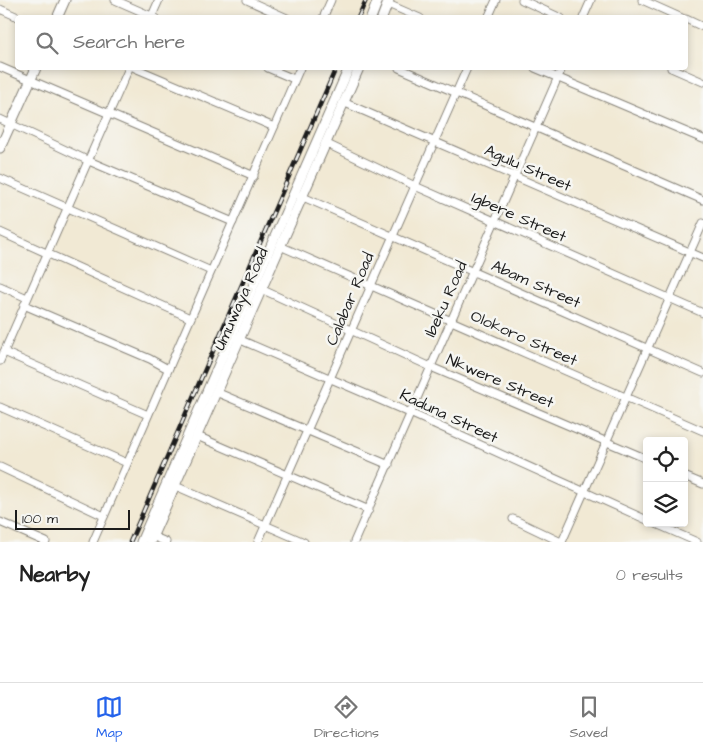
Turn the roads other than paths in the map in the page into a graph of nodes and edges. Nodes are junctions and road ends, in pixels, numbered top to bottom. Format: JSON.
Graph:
{"nodes":[{"id":1,"x":65,"y":0,"type":"edge"},
{"id":2,"x":115,"y":0,"type":"edge"},
{"id":3,"x":159,"y":0,"type":"edge"},
{"id":4,"x":247,"y":0,"type":"edge"},
{"id":5,"x":331,"y":0,"type":"edge"},
{"id":6,"x":378,"y":0,"type":"edge"},
{"id":7,"x":496,"y":0,"type":"edge"},
{"id":8,"x":522,"y":0,"type":"edge"},
{"id":9,"x":591,"y":0,"type":"edge"},
{"id":10,"x":642,"y":0,"type":"edge"},
{"id":11,"x":388,"y":2,"type":"edge"},
{"id":12,"x":0,"y":9,"type":"edge"},
{"id":13,"x":58,"y":15,"type":"edge"},
{"id":14,"x":149,"y":15,"type":"edge"},
{"id":15,"x":154,"y":15,"type":"edge"},
{"id":16,"x":281,"y":15,"type":"edge"},
{"id":17,"x":324,"y":15,"type":"edge"},
{"id":18,"x":372,"y":15,"type":"edge"},
{"id":19,"x":383,"y":15,"type":"edge"},
{"id":20,"x":414,"y":15,"type":"edge"},
{"id":21,"x":489,"y":15,"type":"edge"},
{"id":22,"x":554,"y":15,"type":"edge"},
{"id":23,"x":584,"y":15,"type":"edge"},
{"id":24,"x":675,"y":15,"type":"edge"},
{"id":25,"x":15,"y":16,"type":"edge"},
{"id":26,"x":688,"y":20,"type":"edge"},
{"id":27,"x":703,"y":27,"type":"edge"},
{"id":28,"x":0,"y":67,"type":"edge"},
{"id":29,"x":35,"y":70,"type":"edge"},
{"id":30,"x":128,"y":70,"type":"edge"},
{"id":31,"x":140,"y":70,"type":"edge"},
{"id":32,"x":273,"y":70,"type":"edge"},
{"id":33,"x":299,"y":70,"type":"edge"},
{"id":34,"x":348,"y":70,"type":"edge"},
{"id":35,"x":358,"y":70,"type":"edge"},
{"id":36,"x":403,"y":70,"type":"edge"},
{"id":37,"x":466,"y":70,"type":"edge"},
{"id":38,"x":539,"y":70,"type":"edge"},
{"id":39,"x":561,"y":70,"type":"edge"},
{"id":40,"x":676,"y":70,"type":"edge"},
{"id":41,"x":558,"y":78,"type":"junction"},
{"id":42,"x":294,"y":79,"type":"junction"},
{"id":43,"x":30,"y":80,"type":"junction"},
{"id":44,"x":703,"y":81,"type":"edge"},
{"id":45,"x":456,"y":94,"type":"junction"},
{"id":46,"x":343,"y":102,"type":"junction"},
{"id":47,"x":110,"y":113,"type":"junction"},
{"id":48,"x":0,"y":119,"type":"edge"},
{"id":49,"x":11,"y":124,"type":"junction"},
{"id":50,"x":274,"y":127,"type":"junction"},
{"id":51,"x":536,"y":128,"type":"junction"},
{"id":52,"x":703,"y":139,"type":"edge"},
{"id":53,"x":435,"y":141,"type":"junction"},
{"id":54,"x":325,"y":143,"type":"junction"},
{"id":55,"x":0,"y":148,"type":"edge"},
{"id":56,"x":89,"y":161,"type":"junction"},
{"id":57,"x":254,"y":176,"type":"junction"},
{"id":58,"x":0,"y":178,"type":"edge"},
{"id":59,"x":514,"y":178,"type":"junction"},
{"id":60,"x":415,"y":186,"type":"junction"},
{"id":61,"x":298,"y":194,"type":"junction"},
{"id":62,"x":703,"y":200,"type":"edge"},
{"id":63,"x":67,"y":208,"type":"junction"},
{"id":64,"x":233,"y":222,"type":"junction"},
{"id":65,"x":496,"y":222,"type":"junction"},
{"id":66,"x":703,"y":223,"type":"edge"},
{"id":67,"x":0,"y":232,"type":"edge"},
{"id":68,"x":393,"y":236,"type":"junction"},
{"id":69,"x":280,"y":246,"type":"junction"},
{"id":70,"x":47,"y":252,"type":"junction"},
{"id":71,"x":691,"y":252,"type":"junction"},
{"id":72,"x":703,"y":258,"type":"edge"},
{"id":73,"x":211,"y":271,"type":"junction"},
{"id":74,"x":474,"y":271,"type":"junction"},
{"id":75,"x":370,"y":284,"type":"junction"},
{"id":76,"x":0,"y":286,"type":"edge"},
{"id":77,"x":261,"y":289,"type":"junction"},
{"id":78,"x":670,"y":298,"type":"junction"},
{"id":79,"x":26,"y":302,"type":"junction"},
{"id":80,"x":703,"y":313,"type":"edge"},
{"id":81,"x":190,"y":318,"type":"junction"},
{"id":82,"x":452,"y":321,"type":"junction"},
{"id":83,"x":351,"y":331,"type":"junction"},
{"id":84,"x":235,"y":338,"type":"junction"},
{"id":85,"x":0,"y":339,"type":"edge"},
{"id":86,"x":8,"y":342,"type":"junction"},
{"id":87,"x":647,"y":349,"type":"junction"},
{"id":88,"x":4,"y":352,"type":"junction"},
{"id":89,"x":0,"y":361,"type":"edge"},
{"id":90,"x":432,"y":367,"type":"junction"},
{"id":91,"x":168,"y":369,"type":"junction"},
{"id":92,"x":703,"y":373,"type":"edge"},
{"id":93,"x":330,"y":378,"type":"junction"},
{"id":94,"x":216,"y":392,"type":"junction"},
{"id":95,"x":626,"y":398,"type":"junction"},
{"id":96,"x":0,"y":407,"type":"edge"},
{"id":97,"x":410,"y":413,"type":"junction"},
{"id":98,"x":148,"y":415,"type":"junction"},
{"id":99,"x":308,"y":430,"type":"junction"},
{"id":100,"x":703,"y":431,"type":"edge"},
{"id":101,"x":197,"y":436,"type":"junction"},
{"id":102,"x":608,"y":442,"type":"junction"},
{"id":103,"x":643,"y":457,"type":"edge"},
{"id":104,"x":127,"y":463,"type":"junction"},
{"id":105,"x":389,"y":465,"type":"junction"},
{"id":106,"x":0,"y":467,"type":"edge"},
{"id":107,"x":288,"y":476,"type":"junction"},
{"id":108,"x":688,"y":478,"type":"edge"},
{"id":109,"x":172,"y":484,"type":"junction"},
{"id":110,"x":703,"y":484,"type":"edge"},
{"id":111,"x":585,"y":493,"type":"junction"},
{"id":112,"x":369,"y":510,"type":"junction"},
{"id":113,"x":104,"y":516,"type":"junction"},
{"id":114,"x":643,"y":518,"type":"edge"},
{"id":115,"x":513,"y":519,"type":"dead end"},
{"id":116,"x":0,"y":522,"type":"edge"},
{"id":117,"x":266,"y":525,"type":"junction"},
{"id":118,"x":663,"y":527,"type":"edge"},
{"id":119,"x":151,"y":539,"type":"edge"},
{"id":120,"x":46,"y":542,"type":"edge"},
{"id":121,"x":93,"y":542,"type":"edge"},
{"id":122,"x":141,"y":542,"type":"edge"},
{"id":123,"x":166,"y":542,"type":"edge"},
{"id":124,"x":258,"y":542,"type":"edge"},
{"id":125,"x":304,"y":542,"type":"edge"},
{"id":126,"x":354,"y":542,"type":"edge"},
{"id":127,"x":562,"y":542,"type":"edge"},
{"id":128,"x":697,"y":542,"type":"edge"}],
"edges":[{"from":1,"to":13,"type":"street"},
{"from":2,"to":14,"type":"street"},
{"from":3,"to":15,"type":"street"},
{"from":4,"to":16,"type":"street"},
{"from":5,"to":17,"type":"street"},
{"from":6,"to":18,"type":"street"},
{"from":7,"to":21,"type":"street"},
{"from":8,"to":22,"type":"street"},
{"from":9,"to":23,"type":"street"},
{"from":10,"to":24,"type":"street"},
{"from":11,"to":19,"type":"street"},
{"from":11,"to":20,"type":"street"},
{"from":12,"to":25,"type":"street"},
{"from":26,"to":27,"type":"street"},
{"from":28,"to":43,"type":"street"},
{"from":29,"to":43,"type":"street"},
{"from":30,"to":47,"type":"street"},
{"from":31,"to":50,"type":"street"},
{"from":32,"to":42,"type":"street"},
{"from":33,"to":42,"type":"street"},
{"from":34,"to":61,"type":"street","name":"Umuwaya Road"},
{"from":35,"to":46,"type":"street","name":"Umuwaya Road"},
{"from":36,"to":45,"type":"street"},
{"from":37,"to":45,"type":"street","name":"Calabar Road"},
{"from":38,"to":41,"type":"street"},
{"from":39,"to":41,"type":"street","name":"Ibeku Road"},
{"from":40,"to":44,"type":"street"},
{"from":41,"to":51,"type":"street","name":"Ibeku Road"},
{"from":41,"to":52,"type":"street"},
{"from":42,"to":50,"type":"street"},
{"from":43,"to":47,"type":"street"},
{"from":43,"to":49,"type":"street"},
{"from":45,"to":51,"type":"street"},
{"from":45,"to":53,"type":"street","name":"Calabar Road"},
{"from":46,"to":53,"type":"street","name":"Agulu Street"},
{"from":46,"to":54,"type":"street","name":"Umuwaya Road"},
{"from":47,"to":56,"type":"street"},
{"from":47,"to":57,"type":"street"},
{"from":48,"to":49,"type":"street"},
{"from":49,"to":55,"type":"street"},
{"from":49,"to":56,"type":"street"},
{"from":50,"to":57,"type":"street"},
{"from":51,"to":59,"type":"street","name":"Ibeku Road"},
{"from":51,"to":62,"type":"street"},
{"from":53,"to":59,"type":"street","name":"Agulu Street"},
{"from":53,"to":60,"type":"street","name":"Calabar Road"},
{"from":54,"to":60,"type":"street","name":"Igbere Street"},
{"from":54,"to":61,"type":"street","name":"Umuwaya Road"},
{"from":56,"to":63,"type":"street"},
{"from":56,"to":64,"type":"street"},
{"from":57,"to":64,"type":"street"},
{"from":58,"to":63,"type":"street"},
{"from":59,"to":65,"type":"street","name":"Ibeku Road"},
{"from":59,"to":71,"type":"street","name":"Agulu Street"},
{"from":60,"to":65,"type":"street","name":"Igbere Street"},
{"from":60,"to":68,"type":"street","name":"Calabar Road"},
{"from":61,"to":68,"type":"street","name":"Abam Street"},
{"from":61,"to":69,"type":"street","name":"Umuwaya Road"},
{"from":61,"to":84,"type":"street","name":"Umuwaya Road"},
{"from":63,"to":70,"type":"street"},
{"from":63,"to":73,"type":"street"},
{"from":64,"to":73,"type":"street"},
{"from":65,"to":74,"type":"street","name":"Ibeku Road"},
{"from":65,"to":78,"type":"street","name":"Igbere Street"},
{"from":66,"to":71,"type":"street"},
{"from":67,"to":70,"type":"street"},
{"from":68,"to":74,"type":"street","name":"Abam Street"},
{"from":68,"to":75,"type":"street","name":"Calabar Road"},
{"from":69,"to":75,"type":"street","name":"Olokoro Street"},
{"from":69,"to":77,"type":"street","name":"Umuwaya Road"},
{"from":70,"to":79,"type":"street"},
{"from":70,"to":81,"type":"street"},
{"from":71,"to":72,"type":"street","name":"Agulu Street"},
{"from":71,"to":78,"type":"street"},
{"from":73,"to":81,"type":"street"},
{"from":74,"to":82,"type":"street","name":"Ibeku Road"},
{"from":74,"to":87,"type":"street","name":"Abam Street"},
{"from":75,"to":82,"type":"street","name":"Olokoro Street"},
{"from":75,"to":83,"type":"street","name":"Calabar Road"},
{"from":76,"to":79,"type":"street"},
{"from":77,"to":83,"type":"street","name":"Nkwere Street"},
{"from":77,"to":84,"type":"street","name":"Umuwaya Road"},
{"from":78,"to":80,"type":"street","name":"Igbere Street"},
{"from":78,"to":87,"type":"street"},
{"from":79,"to":86,"type":"street"},
{"from":79,"to":91,"type":"street"},
{"from":81,"to":91,"type":"street"},
{"from":82,"to":90,"type":"street","name":"Ibeku Road"},
{"from":82,"to":95,"type":"street","name":"Olokoro Street"},
{"from":83,"to":90,"type":"street","name":"Nkwere Street"},
{"from":83,"to":93,"type":"street","name":"Calabar Road"},
{"from":84,"to":93,"type":"street","name":"Kaduna Street"},
{"from":84,"to":94,"type":"street","name":"Umuwaya Road"},
{"from":84,"to":109,"type":"street","name":"Umuwaya Road"},
{"from":85,"to":86,"type":"street"},
{"from":86,"to":88,"type":"street"},
{"from":87,"to":92,"type":"street","name":"Abam Street"},
{"from":87,"to":95,"type":"street"},
{"from":88,"to":89,"type":"street"},
{"from":88,"to":98,"type":"street"},
{"from":90,"to":97,"type":"street","name":"Ibeku Road"},
{"from":90,"to":102,"type":"street","name":"Nkwere Street"},
{"from":91,"to":98,"type":"street"},
{"from":93,"to":97,"type":"street","name":"Kaduna Street"},
{"from":93,"to":99,"type":"street","name":"Calabar Road"},
{"from":94,"to":99,"type":"street"},
{"from":94,"to":101,"type":"street","name":"Umuwaya Road"},
{"from":95,"to":100,"type":"street","name":"Olokoro Street"},
{"from":95,"to":102,"type":"street"},
{"from":96,"to":104,"type":"street"},
{"from":97,"to":105,"type":"street","name":"Ibeku Road"},
{"from":97,"to":111,"type":"street","name":"Kaduna Street"},
{"from":98,"to":104,"type":"street"},
{"from":99,"to":105,"type":"street"},
{"from":99,"to":107,"type":"street","name":"Calabar Road"},
{"from":101,"to":107,"type":"street"},
{"from":101,"to":109,"type":"street","name":"Umuwaya Road"},
{"from":102,"to":103,"type":"street","name":"Nkwere Street"},
{"from":102,"to":111,"type":"street"},
{"from":104,"to":113,"type":"street"},
{"from":105,"to":112,"type":"street","name":"Ibeku Road"},
{"from":106,"to":113,"type":"street"},
{"from":107,"to":112,"type":"street"},
{"from":107,"to":117,"type":"street","name":"Calabar Road"},
{"from":108,"to":110,"type":"street"},
{"from":109,"to":117,"type":"street"},
{"from":109,"to":119,"type":"street","name":"Umuwaya Road"},
{"from":109,"to":122,"type":"street","name":"Umuwaya Road"},
{"from":111,"to":114,"type":"street","name":"Kaduna Street"},
{"from":111,"to":127,"type":"street"},
{"from":112,"to":126,"type":"street","name":"Ibeku Road"},
{"from":113,"to":121,"type":"street"},
{"from":115,"to":127,"type":"street"},
{"from":116,"to":120,"type":"street"},
{"from":117,"to":124,"type":"street","name":"Calabar Road"},
{"from":117,"to":125,"type":"street"},
{"from":118,"to":128,"type":"street"},
{"from":119,"to":123,"type":"street"}]}
